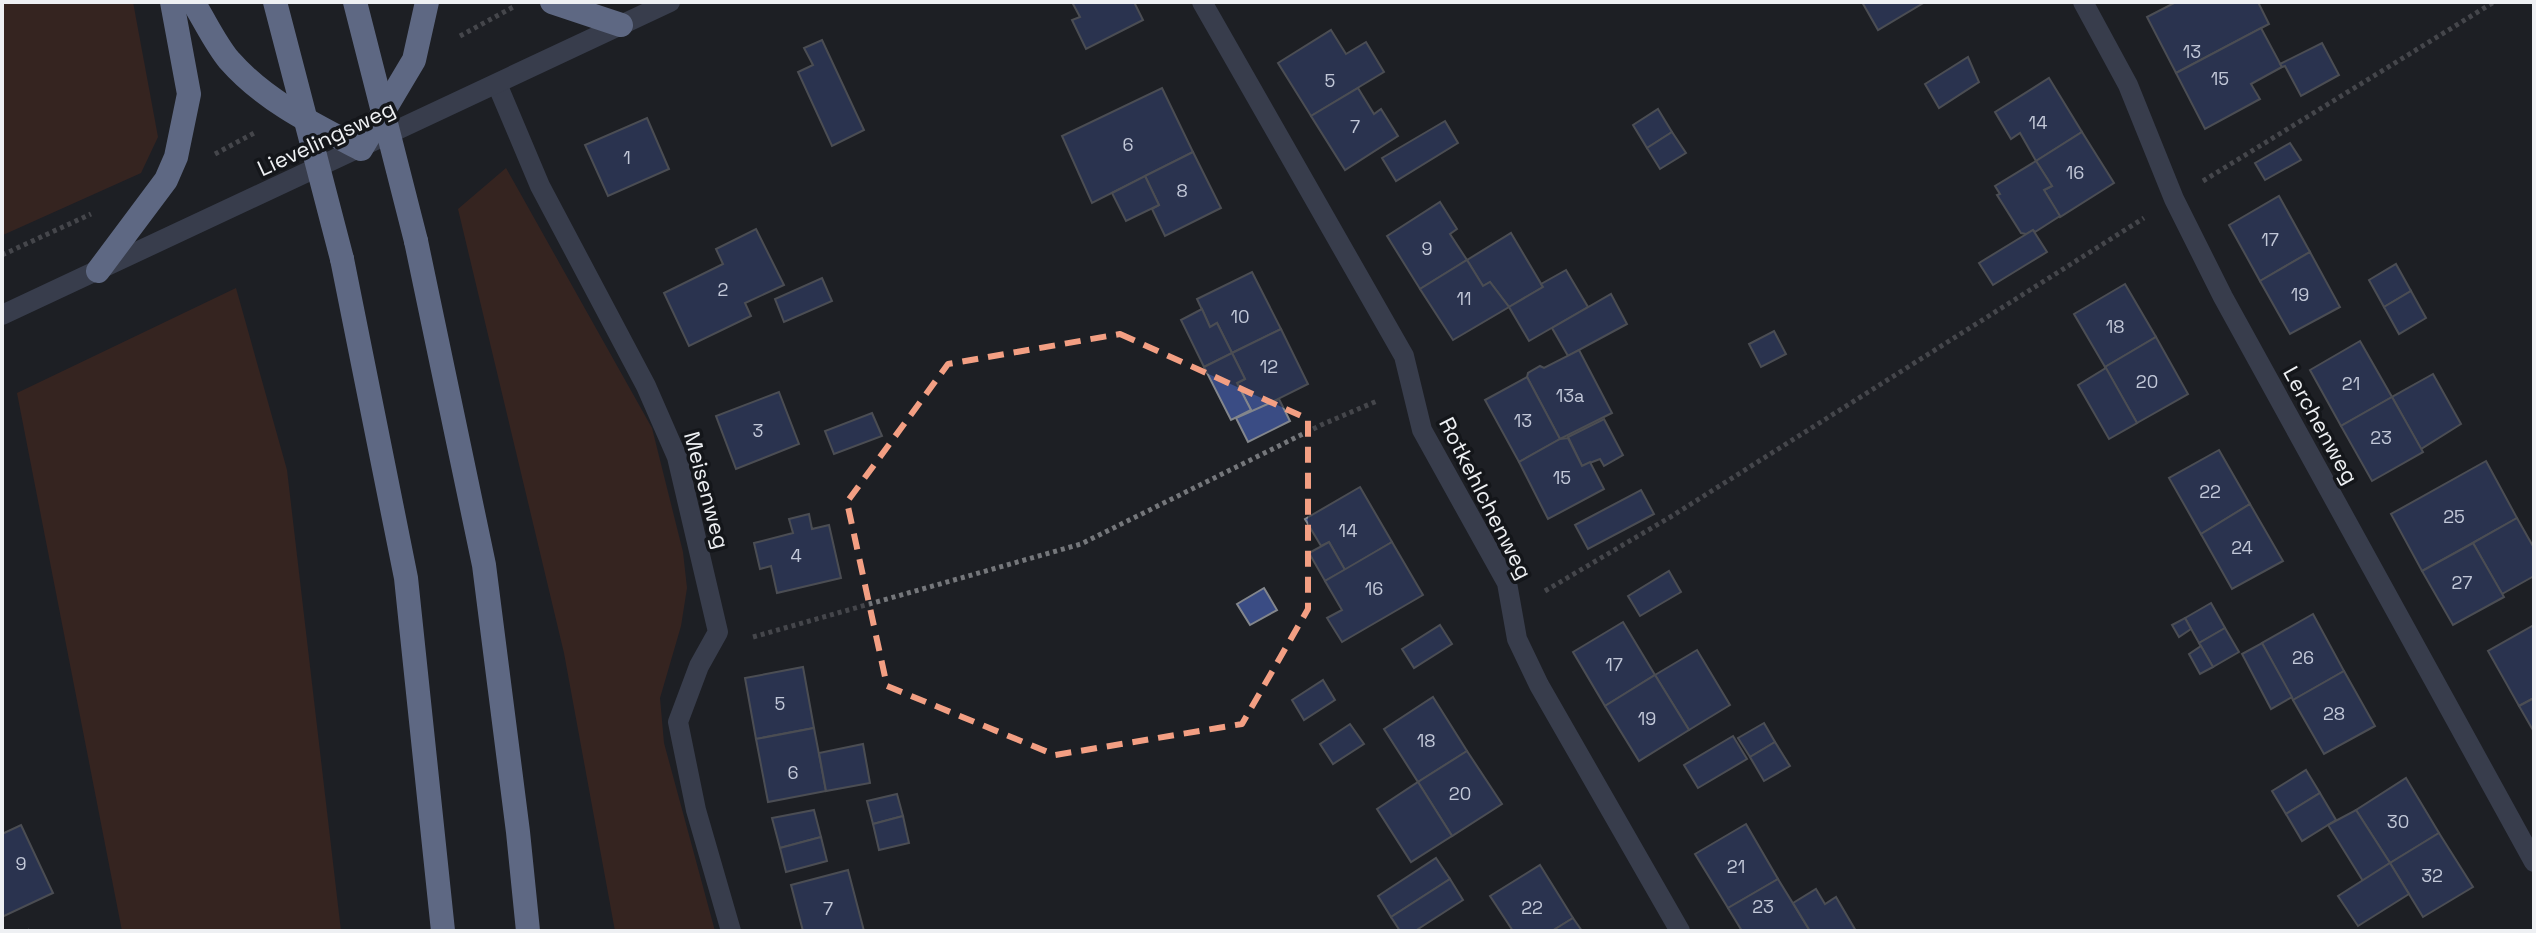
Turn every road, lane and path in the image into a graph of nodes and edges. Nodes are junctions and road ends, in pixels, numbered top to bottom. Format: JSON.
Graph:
{"nodes":[{"id":1,"x":172,"y":2,"type":"edge"},
{"id":2,"x":193,"y":2,"type":"edge"},
{"id":3,"x":275,"y":2,"type":"edge"},
{"id":4,"x":355,"y":2,"type":"edge"},
{"id":5,"x":427,"y":2,"type":"edge"},
{"id":6,"x":552,"y":2,"type":"edge"},
{"id":7,"x":670,"y":2,"type":"edge"},
{"id":8,"x":1202,"y":2,"type":"edge"},
{"id":9,"x":2083,"y":2,"type":"edge"},
{"id":10,"x":2494,"y":2,"type":"edge"},
{"id":11,"x":621,"y":25,"type":"junction"},
{"id":12,"x":497,"y":84,"type":"junction"},
{"id":13,"x":361,"y":149,"type":"junction"},
{"id":14,"x":2174,"y":199,"type":"junction"},
{"id":15,"x":98,"y":271,"type":"junction"},
{"id":16,"x":2,"y":315,"type":"edge"},
{"id":17,"x":1412,"y":386,"type":"junction"},
{"id":18,"x":1512,"y":609,"type":"junction"},
{"id":19,"x":718,"y":632,"type":"junction"},
{"id":20,"x":2534,"y":862,"type":"edge"},
{"id":21,"x":443,"y":931,"type":"edge"},
{"id":22,"x":528,"y":931,"type":"edge"},
{"id":23,"x":731,"y":931,"type":"edge"},
{"id":24,"x":1680,"y":931,"type":"edge"}],
"edges":[{"from":1,"to":15,"type":"highway"},
{"from":2,"to":13,"type":"highway"},
{"from":3,"to":21,"type":"highway","bridge":true},
{"from":4,"to":22,"type":"highway","bridge":true},
{"from":5,"to":13,"type":"highway"},
{"from":6,"to":11,"type":"highway"},
{"from":7,"to":11,"type":"street","name":"Lievelingsweg"},
{"from":8,"to":17,"type":"street","name":"Rotkehlchenweg"},
{"from":9,"to":14,"type":"street","name":"Lerchenweg"},
{"from":10,"to":14,"type":"path"},
{"from":11,"to":12,"type":"street","name":"Lievelingsweg"},
{"from":12,"to":13,"type":"street","name":"Lievelingsweg"},
{"from":12,"to":19,"type":"street","name":"Meisenweg"},
{"from":13,"to":15,"type":"street","name":"Lievelingsweg"},
{"from":14,"to":18,"type":"path"},
{"from":14,"to":20,"type":"street","name":"Lerchenweg"},
{"from":15,"to":16,"type":"street","name":"Lievelingsweg"},
{"from":17,"to":18,"type":"street","name":"Rotkehlchenweg"},
{"from":17,"to":19,"type":"path"},
{"from":18,"to":24,"type":"street","name":"Rotkehlchenweg"},
{"from":19,"to":23,"type":"street"}]}
